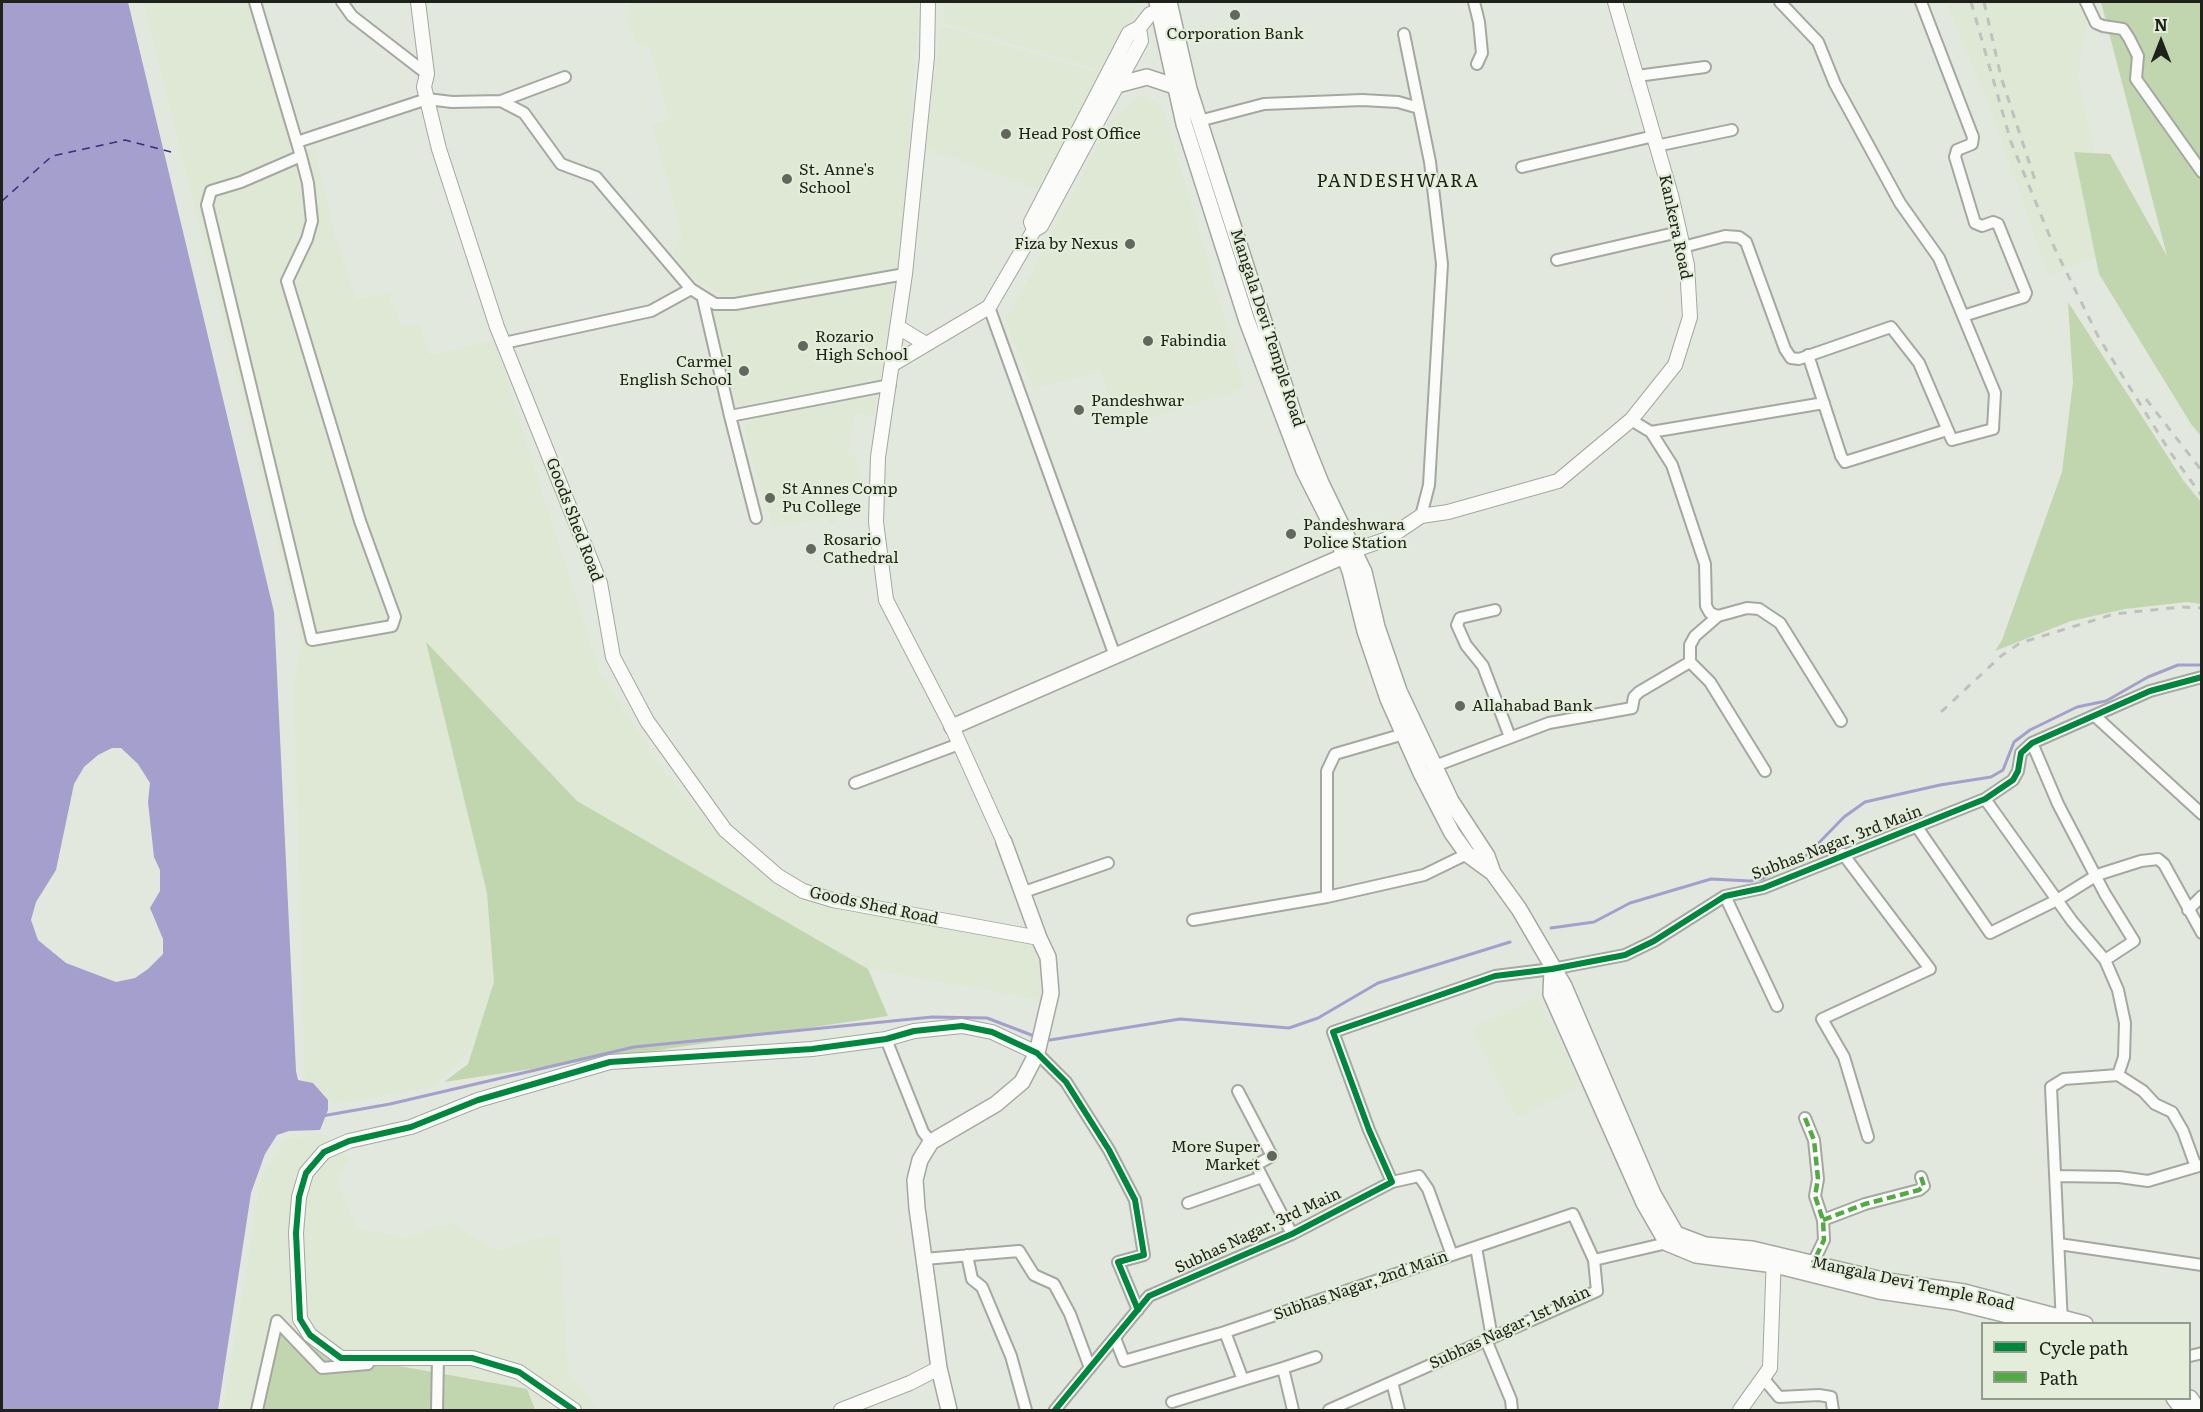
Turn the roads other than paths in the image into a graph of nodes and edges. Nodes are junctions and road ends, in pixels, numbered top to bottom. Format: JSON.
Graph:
{"nodes":[{"id":1,"x":255,"y":2,"type":"edge"},
{"id":2,"x":342,"y":2,"type":"edge"},
{"id":3,"x":417,"y":2,"type":"edge"},
{"id":4,"x":928,"y":2,"type":"edge"},
{"id":5,"x":1474,"y":2,"type":"edge"},
{"id":6,"x":1615,"y":2,"type":"edge"},
{"id":7,"x":1780,"y":2,"type":"edge"},
{"id":8,"x":1922,"y":2,"type":"edge"},
{"id":9,"x":2086,"y":2,"type":"edge"},
{"id":10,"x":1163,"y":5,"type":"edge"},
{"id":11,"x":1139,"y":28,"type":"junction"},
{"id":12,"x":1404,"y":34,"type":"dead end"},
{"id":13,"x":1477,"y":64,"type":"dead end"},
{"id":14,"x":1706,"y":67,"type":"dead end"},
{"id":15,"x":427,"y":74,"type":"junction"},
{"id":16,"x":1637,"y":76,"type":"junction"},
{"id":17,"x":565,"y":77,"type":"dead end"},
{"id":18,"x":1117,"y":85,"type":"junction"},
{"id":19,"x":1174,"y":86,"type":"junction"},
{"id":20,"x":427,"y":99,"type":"junction"},
{"id":21,"x":501,"y":101,"type":"junction"},
{"id":22,"x":1419,"y":108,"type":"junction"},
{"id":23,"x":1199,"y":121,"type":"junction"},
{"id":24,"x":1732,"y":130,"type":"dead end"},
{"id":25,"x":1655,"y":141,"type":"junction"},
{"id":26,"x":297,"y":142,"type":"junction"},
{"id":27,"x":301,"y":156,"type":"junction"},
{"id":28,"x":1522,"y":167,"type":"dead end"},
{"id":29,"x":2202,"y":172,"type":"edge"},
{"id":30,"x":1034,"y":230,"type":"junction"},
{"id":31,"x":1679,"y":232,"type":"junction"},
{"id":32,"x":1683,"y":247,"type":"junction"},
{"id":33,"x":1557,"y":260,"type":"dead end"},
{"id":34,"x":905,"y":274,"type":"junction"},
{"id":35,"x":692,"y":289,"type":"junction"},
{"id":36,"x":703,"y":299,"type":"junction"},
{"id":37,"x":990,"y":307,"type":"junction"},
{"id":38,"x":1963,"y":316,"type":"junction"},
{"id":39,"x":898,"y":327,"type":"junction"},
{"id":40,"x":504,"y":343,"type":"junction"},
{"id":41,"x":926,"y":344,"type":"junction"},
{"id":42,"x":1808,"y":355,"type":"junction"},
{"id":43,"x":893,"y":364,"type":"junction"},
{"id":44,"x":890,"y":385,"type":"junction"},
{"id":45,"x":1824,"y":403,"type":"junction"},
{"id":46,"x":730,"y":416,"type":"junction"},
{"id":47,"x":1631,"y":420,"type":"junction"},
{"id":48,"x":1947,"y":430,"type":"junction"},
{"id":49,"x":1651,"y":432,"type":"junction"},
{"id":50,"x":1322,"y":496,"type":"junction"},
{"id":51,"x":1421,"y":516,"type":"junction"},
{"id":52,"x":756,"y":518,"type":"dead end"},
{"id":53,"x":1349,"y":554,"type":"junction"},
{"id":54,"x":1495,"y":610,"type":"dead end"},
{"id":55,"x":1718,"y":616,"type":"junction"},
{"id":56,"x":1115,"y":656,"type":"junction"},
{"id":57,"x":1690,"y":662,"type":"junction"},
{"id":58,"x":2202,"y":677,"type":"edge"},
{"id":59,"x":2095,"y":716,"type":"junction"},
{"id":60,"x":1841,"y":721,"type":"dead end"},
{"id":61,"x":952,"y":727,"type":"junction"},
{"id":62,"x":1404,"y":734,"type":"junction"},
{"id":63,"x":1510,"y":737,"type":"junction"},
{"id":64,"x":2032,"y":743,"type":"junction"},
{"id":65,"x":959,"y":744,"type":"junction"},
{"id":66,"x":1428,"y":769,"type":"junction"},
{"id":67,"x":1765,"y":771,"type":"dead end"},
{"id":68,"x":855,"y":783,"type":"dead end"},
{"id":69,"x":1985,"y":799,"type":"junction"},
{"id":70,"x":2202,"y":813,"type":"edge"},
{"id":71,"x":1917,"y":827,"type":"junction"},
{"id":72,"x":1004,"y":842,"type":"joint"},
{"id":73,"x":1467,"y":854,"type":"junction"},
{"id":74,"x":1843,"y":854,"type":"junction"},
{"id":75,"x":1108,"y":863,"type":"dead end"},
{"id":76,"x":1493,"y":873,"type":"junction"},
{"id":77,"x":2097,"y":875,"type":"junction"},
{"id":78,"x":1021,"y":893,"type":"junction"},
{"id":79,"x":1725,"y":896,"type":"junction"},
{"id":80,"x":2202,"y":896,"type":"edge"},
{"id":81,"x":1328,"y":897,"type":"junction"},
{"id":82,"x":2057,"y":900,"type":"junction"},
{"id":83,"x":2188,"y":910,"type":"junction"},
{"id":84,"x":1193,"y":920,"type":"dead end"},
{"id":85,"x":2202,"y":933,"type":"edge"},
{"id":86,"x":1038,"y":938,"type":"junction"},
{"id":87,"x":2105,"y":960,"type":"junction"},
{"id":88,"x":1552,"y":969,"type":"junction"},
{"id":89,"x":1777,"y":1006,"type":"dead end"},
{"id":90,"x":886,"y":1039,"type":"junction"},
{"id":91,"x":1037,"y":1053,"type":"junction"},
{"id":92,"x":2118,"y":1075,"type":"junction"},
{"id":93,"x":1238,"y":1091,"type":"dead end"},
{"id":94,"x":1805,"y":1118,"type":"dead end"},
{"id":95,"x":1868,"y":1137,"type":"dead end"},
{"id":96,"x":931,"y":1142,"type":"junction"},
{"id":97,"x":2199,"y":1166,"type":"edge"},
{"id":98,"x":2056,"y":1176,"type":"junction"},
{"id":99,"x":1262,"y":1177,"type":"junction"},
{"id":100,"x":1921,"y":1177,"type":"dead end"},
{"id":101,"x":1392,"y":1182,"type":"junction"},
{"id":102,"x":1188,"y":1203,"type":"dead end"},
{"id":103,"x":1824,"y":1220,"type":"junction"},
{"id":104,"x":1292,"y":1234,"type":"junction"},
{"id":105,"x":1671,"y":1238,"type":"junction"},
{"id":106,"x":2059,"y":1244,"type":"junction"},
{"id":107,"x":1476,"y":1247,"type":"junction"},
{"id":108,"x":967,"y":1255,"type":"junction"},
{"id":109,"x":1452,"y":1255,"type":"junction"},
{"id":110,"x":924,"y":1259,"type":"junction"},
{"id":111,"x":1774,"y":1259,"type":"junction"},
{"id":112,"x":1594,"y":1260,"type":"junction"},
{"id":113,"x":1813,"y":1263,"type":"junction"},
{"id":114,"x":2202,"y":1265,"type":"edge"},
{"id":115,"x":1138,"y":1310,"type":"junction"},
{"id":116,"x":2062,"y":1320,"type":"edge"},
{"id":117,"x":2040,"y":1322,"type":"edge"},
{"id":118,"x":2077,"y":1322,"type":"edge"},
{"id":119,"x":1224,"y":1332,"type":"junction"},
{"id":120,"x":1115,"y":1338,"type":"junction"},
{"id":121,"x":1489,"y":1339,"type":"junction"},
{"id":122,"x":438,"y":1357,"type":"junction"},
{"id":123,"x":1316,"y":1357,"type":"dead end"},
{"id":124,"x":341,"y":1358,"type":"junction"},
{"id":125,"x":322,"y":1368,"type":"junction"},
{"id":126,"x":939,"y":1368,"type":"junction"},
{"id":127,"x":1090,"y":1368,"type":"junction"},
{"id":128,"x":1283,"y":1368,"type":"junction"},
{"id":129,"x":1763,"y":1378,"type":"junction"},
{"id":130,"x":1243,"y":1380,"type":"junction"},
{"id":131,"x":1392,"y":1382,"type":"junction"},
{"id":132,"x":1172,"y":1402,"type":"dead end"},
{"id":133,"x":257,"y":1410,"type":"edge"},
{"id":134,"x":437,"y":1410,"type":"edge"},
{"id":135,"x":574,"y":1410,"type":"edge"},
{"id":136,"x":841,"y":1410,"type":"edge"},
{"id":137,"x":949,"y":1410,"type":"edge"},
{"id":138,"x":1026,"y":1410,"type":"edge"},
{"id":139,"x":1055,"y":1410,"type":"edge"},
{"id":140,"x":1293,"y":1410,"type":"edge"},
{"id":141,"x":1329,"y":1410,"type":"edge"},
{"id":142,"x":1399,"y":1410,"type":"edge"},
{"id":143,"x":1512,"y":1410,"type":"edge"},
{"id":144,"x":1740,"y":1410,"type":"edge"},
{"id":145,"x":1833,"y":1410,"type":"edge"}],
"edges":[{"from":1,"to":26,"type":"street"},
{"from":2,"to":15,"type":"street"},
{"from":3,"to":15,"type":"street","name":"Goods Shed Road"},
{"from":4,"to":34,"type":"street"},
{"from":5,"to":13,"type":"street"},
{"from":6,"to":16,"type":"street","name":"Kankera Road"},
{"from":7,"to":38,"type":"street"},
{"from":8,"to":38,"type":"street"},
{"from":9,"to":29,"type":"street"},
{"from":10,"to":11,"type":"street"},
{"from":10,"to":19,"type":"main road","name":"Mangala Devi Temple Road"},
{"from":10,"to":23,"type":"main road","name":"Mangala Devi Temple Road"},
{"from":11,"to":18,"type":"street"},
{"from":11,"to":30,"type":"street"},
{"from":12,"to":22,"type":"street"},
{"from":14,"to":16,"type":"street"},
{"from":15,"to":20,"type":"street","name":"Goods Shed Road"},
{"from":16,"to":25,"type":"street","name":"Kankera Road"},
{"from":17,"to":21,"type":"street"},
{"from":18,"to":19,"type":"main road"},
{"from":18,"to":30,"type":"street"},
{"from":19,"to":50,"type":"main road","name":"Mangala Devi Temple Road"},
{"from":20,"to":21,"type":"street"},
{"from":20,"to":26,"type":"street"},
{"from":20,"to":40,"type":"street","name":"Goods Shed Road"},
{"from":21,"to":35,"type":"street"},
{"from":22,"to":23,"type":"street"},
{"from":22,"to":51,"type":"street"},
{"from":23,"to":50,"type":"main road","name":"Mangala Devi Temple Road"},
{"from":24,"to":25,"type":"street"},
{"from":25,"to":28,"type":"street"},
{"from":25,"to":31,"type":"street","name":"Kankera Road"},
{"from":26,"to":27,"type":"street"},
{"from":27,"to":27,"type":"street"},
{"from":30,"to":37,"type":"street"},
{"from":31,"to":32,"type":"street","name":"Kankera Road"},
{"from":31,"to":33,"type":"street"},
{"from":32,"to":42,"type":"street"},
{"from":32,"to":47,"type":"street","name":"Kankera Road"},
{"from":34,"to":36,"type":"street"},
{"from":34,"to":39,"type":"street"},
{"from":35,"to":36,"type":"street"},
{"from":35,"to":40,"type":"street"},
{"from":36,"to":46,"type":"street"},
{"from":37,"to":41,"type":"street"},
{"from":37,"to":56,"type":"street"},
{"from":38,"to":48,"type":"street"},
{"from":39,"to":41,"type":"street"},
{"from":39,"to":43,"type":"street"},
{"from":40,"to":86,"type":"street","name":"Goods Shed Road"},
{"from":41,"to":43,"type":"street"},
{"from":42,"to":45,"type":"street"},
{"from":42,"to":48,"type":"street"},
{"from":43,"to":44,"type":"street"},
{"from":44,"to":46,"type":"street"},
{"from":44,"to":61,"type":"street"},
{"from":45,"to":48,"type":"street"},
{"from":45,"to":49,"type":"street"},
{"from":46,"to":52,"type":"street"},
{"from":47,"to":49,"type":"street"},
{"from":47,"to":51,"type":"street","name":"Kankera Road"},
{"from":49,"to":55,"type":"street"},
{"from":50,"to":53,"type":"main road","name":"Mangala Devi Temple Road"},
{"from":51,"to":53,"type":"street"},
{"from":53,"to":56,"type":"main road"},
{"from":53,"to":62,"type":"main road","name":"Mangala Devi Temple Road"},
{"from":53,"to":66,"type":"main road","name":"Mangala Devi Temple Road"},
{"from":54,"to":63,"type":"street"},
{"from":55,"to":57,"type":"street"},
{"from":55,"to":60,"type":"street"},
{"from":56,"to":61,"type":"main road"},
{"from":57,"to":63,"type":"street"},
{"from":57,"to":67,"type":"street"},
{"from":58,"to":59,"type":"street"},
{"from":59,"to":64,"type":"street"},
{"from":59,"to":70,"type":"street"},
{"from":61,"to":65,"type":"street"},
{"from":62,"to":66,"type":"main road","name":"Mangala Devi Temple Road"},
{"from":62,"to":81,"type":"street"},
{"from":63,"to":66,"type":"street"},
{"from":64,"to":69,"type":"street","name":"Subhas Nagar, 3rd Main"},
{"from":64,"to":77,"type":"street"},
{"from":65,"to":68,"type":"street"},
{"from":65,"to":72,"type":"street"},
{"from":66,"to":73,"type":"main road","name":"Mangala Devi Temple Road"},
{"from":66,"to":76,"type":"main road","name":"Mangala Devi Temple Road"},
{"from":69,"to":71,"type":"street","name":"Subhas Nagar, 3rd Main"},
{"from":69,"to":82,"type":"street"},
{"from":71,"to":74,"type":"street","name":"Subhas Nagar, 3rd Main"},
{"from":71,"to":82,"type":"street"},
{"from":72,"to":78,"type":"main road"},
{"from":73,"to":76,"type":"main road","name":"Mangala Devi Temple Road"},
{"from":73,"to":81,"type":"street"},
{"from":74,"to":79,"type":"street","name":"Subhas Nagar, 3rd Main"},
{"from":74,"to":95,"type":"street"},
{"from":75,"to":78,"type":"street"},
{"from":76,"to":88,"type":"main road","name":"Mangala Devi Temple Road"},
{"from":77,"to":82,"type":"street"},
{"from":77,"to":83,"type":"street"},
{"from":77,"to":87,"type":"street"},
{"from":78,"to":86,"type":"main road"},
{"from":79,"to":88,"type":"street","name":"Subhas Nagar, 3rd Main"},
{"from":79,"to":89,"type":"street"},
{"from":80,"to":83,"type":"street"},
{"from":81,"to":84,"type":"street"},
{"from":82,"to":87,"type":"street"},
{"from":83,"to":85,"type":"street"},
{"from":86,"to":91,"type":"main road"},
{"from":87,"to":92,"type":"street"},
{"from":88,"to":101,"type":"street","name":"Subhas Nagar, 3rd Main"},
{"from":88,"to":105,"type":"main road","name":"Mangala Devi Temple Road"},
{"from":90,"to":91,"type":"street"},
{"from":90,"to":96,"type":"street"},
{"from":90,"to":124,"type":"street"},
{"from":91,"to":96,"type":"main road"},
{"from":91,"to":115,"type":"street"},
{"from":92,"to":97,"type":"street"},
{"from":92,"to":98,"type":"street"},
{"from":93,"to":99,"type":"street"},
{"from":94,"to":103,"type":"street"},
{"from":96,"to":110,"type":"main road"},
{"from":97,"to":98,"type":"street"},
{"from":98,"to":106,"type":"street"},
{"from":99,"to":102,"type":"street"},
{"from":99,"to":104,"type":"street"},
{"from":100,"to":103,"type":"street"},
{"from":101,"to":104,"type":"street","name":"Subhas Nagar, 3rd Main"},
{"from":101,"to":109,"type":"street"},
{"from":103,"to":113,"type":"street"},
{"from":104,"to":115,"type":"street","name":"Subhas Nagar, 3rd Main"},
{"from":105,"to":111,"type":"main road","name":"Mangala Devi Temple Road"},
{"from":105,"to":112,"type":"street","name":"Subhas Nagar, 1st Main"},
{"from":106,"to":114,"type":"street"},
{"from":106,"to":116,"type":"street"},
{"from":107,"to":109,"type":"street","name":"Subhas Nagar, 2nd Main"},
{"from":107,"to":112,"type":"street","name":"Subhas Nagar, 2nd Main"},
{"from":107,"to":121,"type":"street"},
{"from":108,"to":110,"type":"street"},
{"from":108,"to":127,"type":"street"},
{"from":108,"to":138,"type":"street"},
{"from":109,"to":119,"type":"street","name":"Subhas Nagar, 2nd Main"},
{"from":110,"to":126,"type":"main road"},
{"from":111,"to":113,"type":"main road","name":"Mangala Devi Temple Road"},
{"from":111,"to":117,"type":"main road","name":"Mangala Devi Temple Road"},
{"from":111,"to":129,"type":"street"},
{"from":112,"to":121,"type":"street","name":"Subhas Nagar, 1st Main"},
{"from":113,"to":116,"type":"main road","name":"Mangala Devi Temple Road"},
{"from":115,"to":120,"type":"street","name":"Subhas Nagar, 3rd Main"},
{"from":116,"to":118,"type":"main road","name":"Mangala Devi Temple Road"},
{"from":119,"to":120,"type":"street","name":"Subhas Nagar, 2nd Main"},
{"from":119,"to":130,"type":"street"},
{"from":120,"to":127,"type":"street","name":"Subhas Nagar, 3rd Main"},
{"from":121,"to":131,"type":"street","name":"Subhas Nagar, 1st Main"},
{"from":121,"to":143,"type":"street"},
{"from":122,"to":124,"type":"street"},
{"from":122,"to":125,"type":"street"},
{"from":122,"to":134,"type":"street"},
{"from":122,"to":135,"type":"street"},
{"from":123,"to":128,"type":"street"},
{"from":124,"to":125,"type":"street"},
{"from":125,"to":133,"type":"street"},
{"from":126,"to":136,"type":"street"},
{"from":126,"to":137,"type":"main road"},
{"from":127,"to":139,"type":"street","name":"Subhas Nagar, 3rd Main"},
{"from":128,"to":130,"type":"street"},
{"from":128,"to":140,"type":"street"},
{"from":129,"to":144,"type":"street"},
{"from":129,"to":145,"type":"street"},
{"from":130,"to":132,"type":"street"},
{"from":131,"to":141,"type":"street","name":"Subhas Nagar, 1st Main"},
{"from":131,"to":142,"type":"street"}]}
